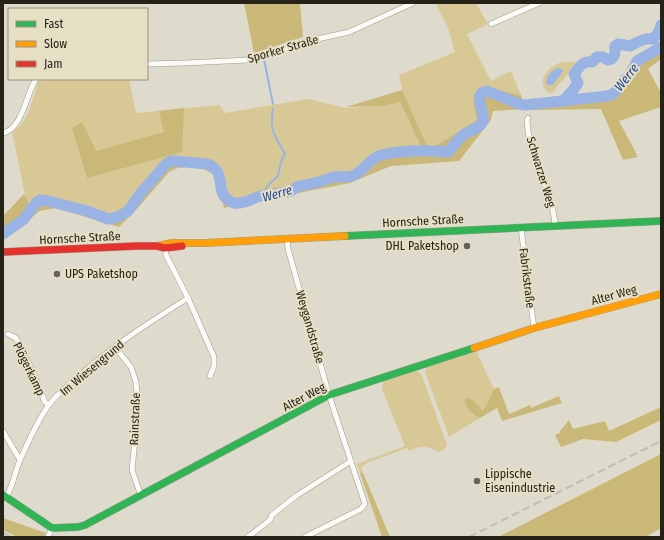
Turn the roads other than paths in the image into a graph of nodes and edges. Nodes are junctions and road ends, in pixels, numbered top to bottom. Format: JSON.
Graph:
{"nodes":[{"id":1,"x":413,"y":3,"type":"edge"},
{"id":2,"x":538,"y":3,"type":"edge"},
{"id":3,"x":491,"y":24,"type":"dead end"},
{"id":4,"x":148,"y":64,"type":"edge"},
{"id":5,"x":36,"y":80,"type":"edge"},
{"id":6,"x":528,"y":118,"type":"dead end"},
{"id":7,"x":3,"y":132,"type":"edge"},
{"id":8,"x":661,"y":221,"type":"edge"},
{"id":9,"x":555,"y":226,"type":"junction"},
{"id":10,"x":521,"y":228,"type":"junction"},
{"id":11,"x":287,"y":238,"type":"junction"},
{"id":12,"x":165,"y":246,"type":"junction"},
{"id":13,"x":3,"y":252,"type":"edge"},
{"id":14,"x":661,"y":294,"type":"edge"},
{"id":15,"x":188,"y":298,"type":"junction"},
{"id":16,"x":534,"y":328,"type":"junction"},
{"id":17,"x":8,"y":334,"type":"dead end"},
{"id":18,"x":115,"y":347,"type":"junction"},
{"id":19,"x":210,"y":376,"type":"dead end"},
{"id":20,"x":329,"y":395,"type":"junction"},
{"id":21,"x":49,"y":405,"type":"junction"},
{"id":22,"x":3,"y":431,"type":"edge"},
{"id":23,"x":20,"y":460,"type":"junction"},
{"id":24,"x":351,"y":461,"type":"junction"},
{"id":25,"x":4,"y":496,"type":"edge"},
{"id":26,"x":140,"y":496,"type":"junction"},
{"id":27,"x":52,"y":528,"type":"junction"},
{"id":28,"x":48,"y":537,"type":"edge"},
{"id":29,"x":248,"y":537,"type":"edge"},
{"id":30,"x":306,"y":537,"type":"edge"}],
"edges":[{"from":1,"to":4,"type":"street","name":"Sporker Straße"},
{"from":2,"to":3,"type":"street"},
{"from":5,"to":7,"type":"street"},
{"from":6,"to":9,"type":"street","name":"Schwarzer Weg"},
{"from":8,"to":9,"type":"street","name":"Hornsche Straße"},
{"from":9,"to":10,"type":"street","name":"Hornsche Straße"},
{"from":10,"to":11,"type":"street","name":"Hornsche Straße"},
{"from":10,"to":16,"type":"street","name":"Fabrikstraße"},
{"from":11,"to":12,"type":"street","name":"Hornsche Straße"},
{"from":11,"to":20,"type":"street","name":"Weygandstraße"},
{"from":12,"to":13,"type":"street","name":"Hornsche Straße"},
{"from":12,"to":15,"type":"street"},
{"from":14,"to":16,"type":"street","name":"Alter Weg"},
{"from":15,"to":18,"type":"street","name":"Im Wiesengrund"},
{"from":15,"to":19,"type":"street"},
{"from":16,"to":20,"type":"street","name":"Alter Weg"},
{"from":17,"to":21,"type":"street","name":"Plögerkamp"},
{"from":18,"to":21,"type":"street","name":"Im Wiesengrund"},
{"from":18,"to":26,"type":"street","name":"Rainstraße"},
{"from":20,"to":24,"type":"street","name":"Weygandstraße"},
{"from":20,"to":26,"type":"street","name":"Alter Weg"},
{"from":21,"to":23,"type":"street","name":"Im Wiesengrund"},
{"from":22,"to":23,"type":"street"},
{"from":23,"to":25,"type":"street","name":"Im Wiesengrund"},
{"from":24,"to":29,"type":"street"},
{"from":24,"to":30,"type":"street","name":"Weygandstraße"},
{"from":25,"to":27,"type":"street"},
{"from":26,"to":27,"type":"street","name":"Alter Weg"},
{"from":27,"to":28,"type":"street"}]}
